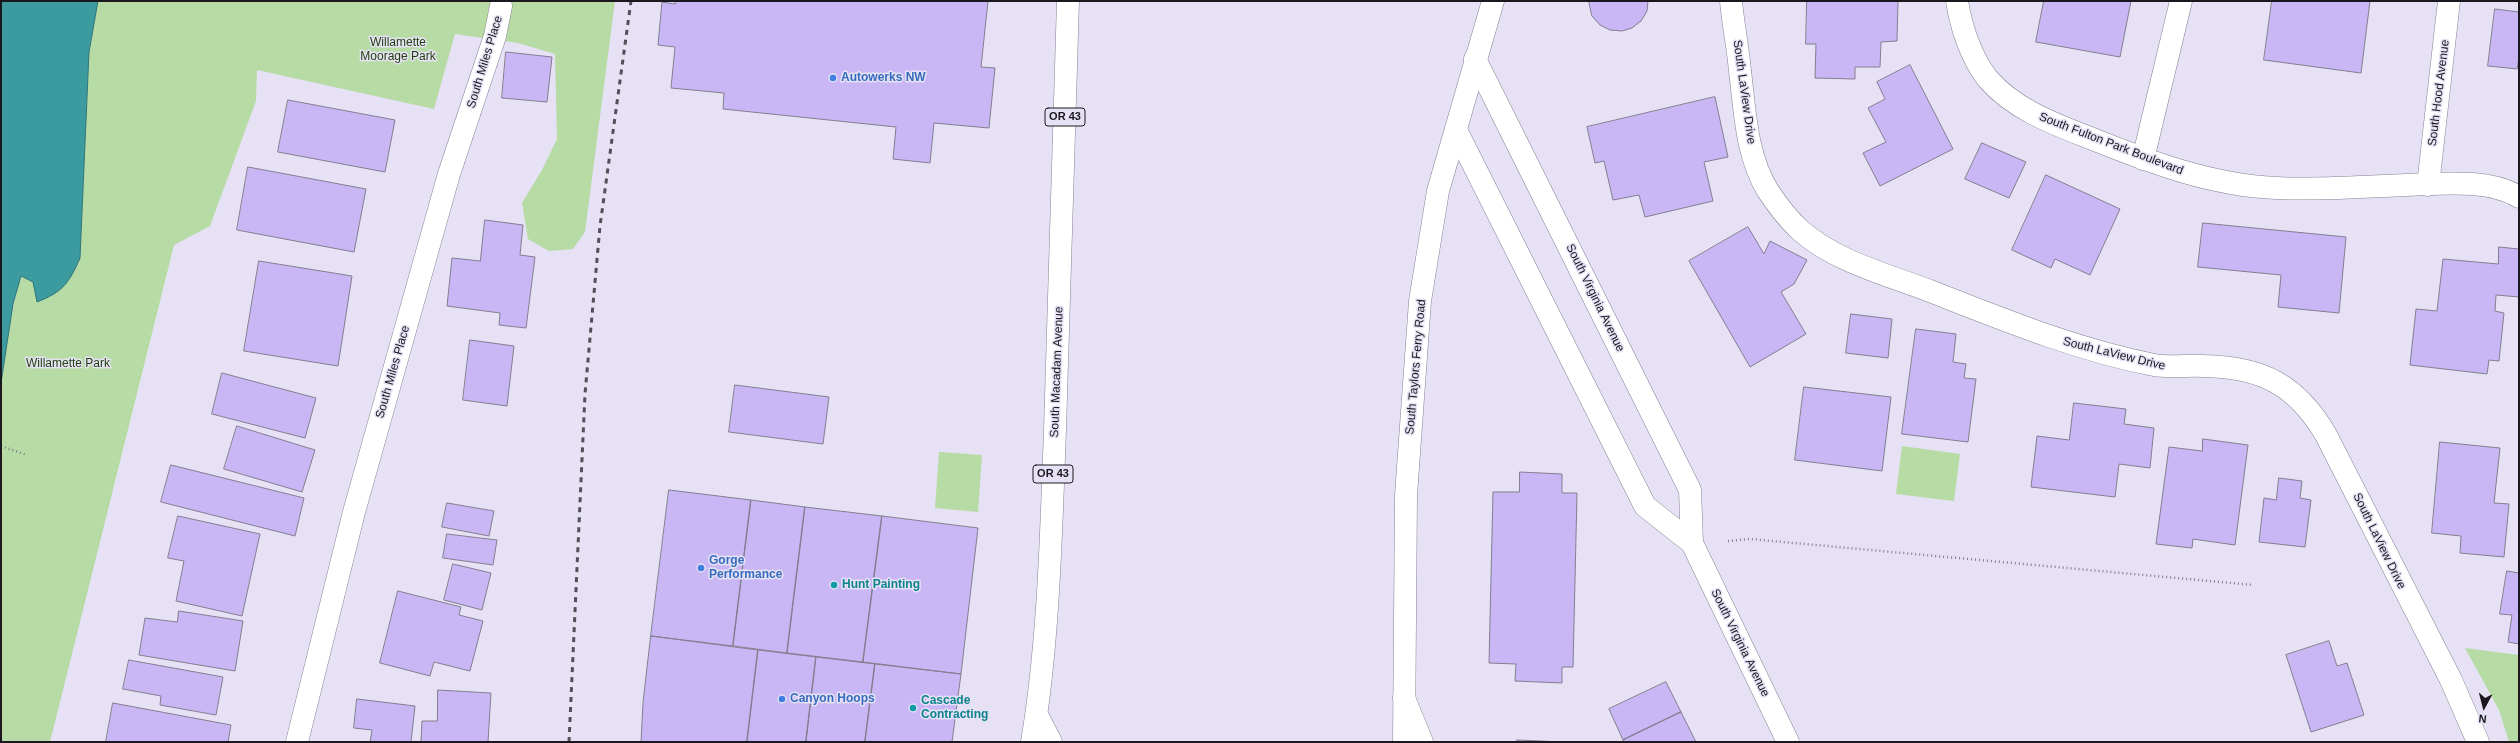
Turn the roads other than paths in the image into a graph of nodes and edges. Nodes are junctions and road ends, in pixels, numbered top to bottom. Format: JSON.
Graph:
{"nodes":[{"id":1,"x":1068,"y":1,"type":"edge"},
{"id":2,"x":1493,"y":1,"type":"edge"},
{"id":3,"x":1731,"y":1,"type":"edge"},
{"id":4,"x":1956,"y":1,"type":"edge"},
{"id":5,"x":2181,"y":1,"type":"edge"},
{"id":6,"x":2449,"y":1,"type":"edge"},
{"id":7,"x":501,"y":6,"type":"dead end"},
{"id":8,"x":1475,"y":60,"type":"junction"},
{"id":9,"x":1456,"y":130,"type":"junction"},
{"id":10,"x":2143,"y":159,"type":"junction"},
{"id":11,"x":2428,"y":185,"type":"junction"},
{"id":12,"x":2519,"y":197,"type":"edge"},
{"id":13,"x":1692,"y":543,"type":"junction"},
{"id":14,"x":1404,"y":698,"type":"junction"},
{"id":15,"x":1037,"y":715,"type":"junction"},
{"id":16,"x":297,"y":742,"type":"edge"},
{"id":17,"x":1032,"y":742,"type":"edge"},
{"id":18,"x":1051,"y":742,"type":"edge"},
{"id":19,"x":1404,"y":742,"type":"edge"},
{"id":20,"x":1422,"y":742,"type":"edge"},
{"id":21,"x":1788,"y":742,"type":"edge"},
{"id":22,"x":2478,"y":742,"type":"edge"}],
"edges":[{"from":1,"to":15,"type":"street","name":"South Macadam Avenue","number":"OR 43"},
{"from":2,"to":8,"type":"street","name":"South Taylors Ferry Road"},
{"from":3,"to":22,"type":"street","name":"South LaView Drive"},
{"from":4,"to":10,"type":"street","name":"South Fulton Park Boulevard"},
{"from":5,"to":10,"type":"street"},
{"from":6,"to":11,"type":"street","name":"South Hood Avenue"},
{"from":7,"to":16,"type":"street","name":"South Miles Place"},
{"from":8,"to":9,"type":"street","name":"South Taylors Ferry Road"},
{"from":8,"to":13,"type":"street","name":"South Virginia Avenue"},
{"from":9,"to":13,"type":"street","name":"South Virginia Avenue"},
{"from":9,"to":14,"type":"street","name":"South Taylors Ferry Road"},
{"from":10,"to":11,"type":"street","name":"South Fulton Park Boulevard"},
{"from":11,"to":12,"type":"street","name":"South Fulton Park Boulevard"},
{"from":13,"to":21,"type":"street","name":"South Virginia Avenue"},
{"from":14,"to":19,"type":"street","name":"South Taylors Ferry Road"},
{"from":14,"to":20,"type":"street"},
{"from":15,"to":17,"type":"street","name":"South Macadam Avenue","number":"OR 43"},
{"from":15,"to":18,"type":"street"}]}
